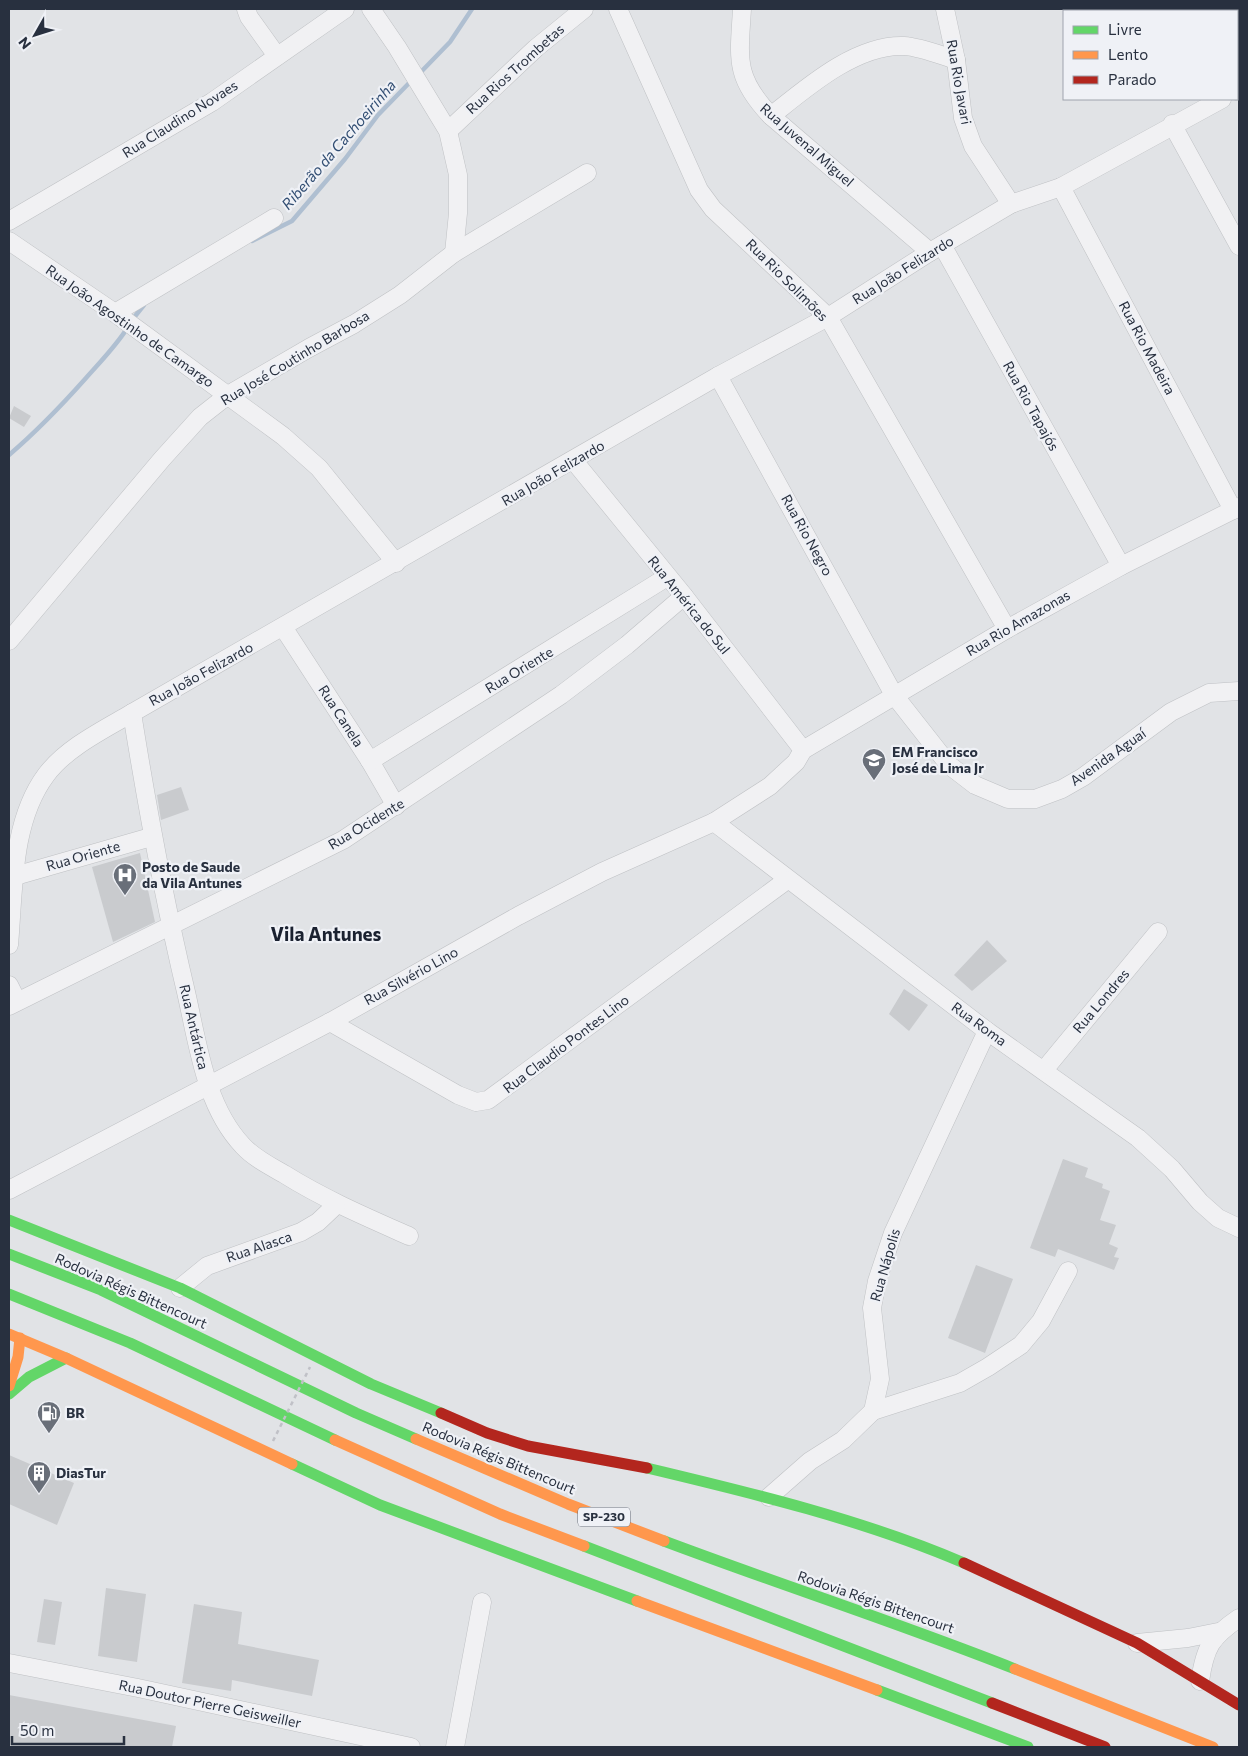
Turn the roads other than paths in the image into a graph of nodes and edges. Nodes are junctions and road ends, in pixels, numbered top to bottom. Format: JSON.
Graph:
{"nodes":[{"id":1,"x":246,"y":9,"type":"edge"},
{"id":2,"x":344,"y":9,"type":"edge"},
{"id":3,"x":371,"y":9,"type":"edge"},
{"id":4,"x":584,"y":9,"type":"edge"},
{"id":5,"x":618,"y":9,"type":"edge"},
{"id":6,"x":742,"y":9,"type":"edge"},
{"id":7,"x":945,"y":9,"type":"edge"},
{"id":8,"x":277,"y":56,"type":"junction"},
{"id":9,"x":956,"y":60,"type":"junction"},
{"id":10,"x":1220,"y":100,"type":"edge"},
{"id":11,"x":771,"y":116,"type":"junction"},
{"id":12,"x":1172,"y":124,"type":"junction"},
{"id":13,"x":448,"y":131,"type":"junction"},
{"id":14,"x":587,"y":173,"type":"dead end"},
{"id":15,"x":1061,"y":186,"type":"junction"},
{"id":16,"x":1011,"y":204,"type":"junction"},
{"id":17,"x":274,"y":218,"type":"dead end"},
{"id":18,"x":9,"y":221,"type":"edge"},
{"id":19,"x":9,"y":241,"type":"edge"},
{"id":20,"x":1239,"y":246,"type":"edge"},
{"id":21,"x":936,"y":248,"type":"junction"},
{"id":22,"x":454,"y":252,"type":"junction"},
{"id":23,"x":119,"y":316,"type":"junction"},
{"id":24,"x":828,"y":317,"type":"junction"},
{"id":25,"x":718,"y":376,"type":"junction"},
{"id":26,"x":228,"y":396,"type":"junction"},
{"id":27,"x":574,"y":461,"type":"junction"},
{"id":28,"x":1236,"y":508,"type":"edge"},
{"id":29,"x":396,"y":563,"type":"junction"},
{"id":30,"x":1120,"y":566,"type":"junction"},
{"id":31,"x":667,"y":577,"type":"junction"},
{"id":32,"x":684,"y":596,"type":"junction"},
{"id":33,"x":283,"y":627,"type":"junction"},
{"id":34,"x":1007,"y":628,"type":"junction"},
{"id":35,"x":9,"y":641,"type":"edge"},
{"id":36,"x":1239,"y":691,"type":"edge"},
{"id":37,"x":894,"y":695,"type":"junction"},
{"id":38,"x":132,"y":713,"type":"junction"},
{"id":39,"x":804,"y":750,"type":"junction"},
{"id":40,"x":370,"y":761,"type":"junction"},
{"id":41,"x":396,"y":806,"type":"junction"},
{"id":42,"x":714,"y":822,"type":"junction"},
{"id":43,"x":151,"y":837,"type":"junction"},
{"id":44,"x":15,"y":876,"type":"junction"},
{"id":45,"x":787,"y":880,"type":"junction"},
{"id":46,"x":170,"y":926,"type":"junction"},
{"id":47,"x":1158,"y":932,"type":"dead end"},
{"id":48,"x":9,"y":945,"type":"edge"},
{"id":49,"x":9,"y":985,"type":"edge"},
{"id":50,"x":13,"y":1003,"type":"edge"},
{"id":51,"x":330,"y":1022,"type":"junction"},
{"id":52,"x":987,"y":1031,"type":"junction"},
{"id":53,"x":1044,"y":1070,"type":"junction"},
{"id":54,"x":208,"y":1086,"type":"junction"},
{"id":55,"x":9,"y":1190,"type":"edge"},
{"id":56,"x":336,"y":1205,"type":"junction"},
{"id":57,"x":9,"y":1220,"type":"edge"},
{"id":58,"x":1239,"y":1228,"type":"edge"},
{"id":59,"x":409,"y":1236,"type":"dead end"},
{"id":60,"x":9,"y":1254,"type":"edge"},
{"id":61,"x":1068,"y":1272,"type":"dead end"},
{"id":62,"x":180,"y":1288,"type":"junction"},
{"id":63,"x":9,"y":1294,"type":"edge"},
{"id":64,"x":14,"y":1336,"type":"edge"},
{"id":65,"x":66,"y":1358,"type":"junction"},
{"id":66,"x":9,"y":1386,"type":"edge"},
{"id":67,"x":9,"y":1394,"type":"edge"},
{"id":68,"x":873,"y":1412,"type":"junction"},
{"id":69,"x":769,"y":1497,"type":"junction"},
{"id":70,"x":482,"y":1602,"type":"dead end"},
{"id":71,"x":1239,"y":1618,"type":"edge"},
{"id":72,"x":1218,"y":1632,"type":"junction"},
{"id":73,"x":1137,"y":1643,"type":"junction"},
{"id":74,"x":9,"y":1663,"type":"edge"},
{"id":75,"x":1200,"y":1681,"type":"junction"},
{"id":76,"x":1239,"y":1705,"type":"edge"},
{"id":77,"x":410,"y":1747,"type":"edge"},
{"id":78,"x":455,"y":1747,"type":"edge"},
{"id":79,"x":1028,"y":1747,"type":"edge"},
{"id":80,"x":1105,"y":1747,"type":"edge"},
{"id":81,"x":1213,"y":1747,"type":"edge"}],
"edges":[{"from":1,"to":8,"type":"street"},
{"from":2,"to":8,"type":"street","name":"Rua Claudino Novaes"},
{"from":3,"to":13,"type":"street"},
{"from":4,"to":13,"type":"street","name":"Rua Rios Trombetas"},
{"from":5,"to":24,"type":"street","name":"Rua Rio Solimões"},
{"from":6,"to":11,"type":"street","name":"Rua Juvenal Miguel"},
{"from":7,"to":9,"type":"street","name":"Rua Rio Javari"},
{"from":8,"to":18,"type":"street","name":"Rua Claudino Novaes"},
{"from":9,"to":11,"type":"street"},
{"from":9,"to":16,"type":"street","name":"Rua Rio Javari"},
{"from":10,"to":12,"type":"street","name":"Rua João Felizardo"},
{"from":11,"to":21,"type":"street","name":"Rua Juvenal Miguel"},
{"from":12,"to":15,"type":"street","name":"Rua João Felizardo"},
{"from":12,"to":20,"type":"street"},
{"from":13,"to":22,"type":"street"},
{"from":14,"to":22,"type":"street","name":"Rua José Coutinho Barbosa"},
{"from":15,"to":16,"type":"street","name":"Rua João Felizardo"},
{"from":15,"to":28,"type":"street","name":"Rua Rio Madeira"},
{"from":16,"to":21,"type":"street","name":"Rua João Felizardo"},
{"from":17,"to":23,"type":"street"},
{"from":19,"to":23,"type":"street","name":"Rua João Agostinho de Camargo"},
{"from":21,"to":24,"type":"street","name":"Rua João Felizardo"},
{"from":21,"to":30,"type":"street","name":"Rua Rio Tapajós"},
{"from":22,"to":26,"type":"street","name":"Rua José Coutinho Barbosa"},
{"from":23,"to":26,"type":"street","name":"Rua João Agostinho de Camargo"},
{"from":24,"to":25,"type":"street","name":"Rua João Felizardo"},
{"from":24,"to":34,"type":"street","name":"Rua Rio Solimões"},
{"from":25,"to":27,"type":"street","name":"Rua João Felizardo"},
{"from":25,"to":37,"type":"street","name":"Rua Rio Negro"},
{"from":26,"to":29,"type":"street","name":"Rua João Agostinho de Camargo"},
{"from":26,"to":35,"type":"street","name":"Rua José Coutinho Barbosa"},
{"from":27,"to":29,"type":"street","name":"Rua João Felizardo"},
{"from":27,"to":31,"type":"street","name":"Rua América do Sul"},
{"from":28,"to":30,"type":"street","name":"Rua Rio Amazonas"},
{"from":29,"to":33,"type":"street","name":"Rua João Felizardo"},
{"from":30,"to":34,"type":"street","name":"Rua Rio Amazonas"},
{"from":31,"to":32,"type":"street","name":"Rua América do Sul"},
{"from":31,"to":40,"type":"street","name":"Rua Oriente"},
{"from":32,"to":39,"type":"street","name":"Rua América do Sul"},
{"from":32,"to":41,"type":"street","name":"Rua Ocidente"},
{"from":33,"to":38,"type":"street","name":"Rua João Felizardo"},
{"from":33,"to":40,"type":"street","name":"Rua Canela"},
{"from":34,"to":37,"type":"street","name":"Rua Rio Amazonas"},
{"from":36,"to":37,"type":"street","name":"Avenida Aguaí"},
{"from":37,"to":39,"type":"street","name":"Rua Rio Amazonas"},
{"from":38,"to":43,"type":"street","name":"Rua Antártica"},
{"from":38,"to":44,"type":"street","name":"Rua João Felizardo"},
{"from":39,"to":42,"type":"street","name":"Rua Silvério Lino"},
{"from":40,"to":41,"type":"street","name":"Rua Canela"},
{"from":41,"to":46,"type":"street","name":"Rua Ocidente"},
{"from":42,"to":45,"type":"street","name":"Rua Roma"},
{"from":42,"to":51,"type":"street","name":"Rua Silvério Lino"},
{"from":43,"to":44,"type":"street","name":"Rua Oriente"},
{"from":43,"to":46,"type":"street","name":"Rua Antártica"},
{"from":44,"to":48,"type":"street","name":"Rua João Felizardo"},
{"from":45,"to":51,"type":"street","name":"Rua Claudio Pontes Lino"},
{"from":45,"to":52,"type":"street","name":"Rua Roma"},
{"from":46,"to":50,"type":"street","name":"Rua Ocidente"},
{"from":46,"to":54,"type":"street","name":"Rua Antártica"},
{"from":47,"to":53,"type":"street","name":"Rua Londres"},
{"from":49,"to":50,"type":"street"},
{"from":51,"to":54,"type":"street","name":"Rua Silvério Lino"},
{"from":52,"to":53,"type":"street","name":"Rua Roma"},
{"from":52,"to":68,"type":"street","name":"Rua Nápolis"},
{"from":53,"to":58,"type":"street","name":"Rua Roma"},
{"from":54,"to":55,"type":"street","name":"Rua Silvério Lino"},
{"from":54,"to":56,"type":"street","name":"Rua Antártica"},
{"from":56,"to":59,"type":"street","name":"Rua Antártica"},
{"from":56,"to":62,"type":"street","name":"Rua Alasca"},
{"from":57,"to":62,"type":"main road"},
{"from":60,"to":81,"type":"main road","name":"Rodovia Régis Bittencourt","number":"SP-230"},
{"from":61,"to":68,"type":"street"},
{"from":62,"to":69,"type":"main road"},
{"from":63,"to":80,"type":"main road","number":"SP-230"},
{"from":64,"to":65,"type":"main road"},
{"from":64,"to":66,"type":"main road"},
{"from":65,"to":67,"type":"main road"},
{"from":65,"to":79,"type":"main road"},
{"from":68,"to":69,"type":"street"},
{"from":69,"to":73,"type":"main road"},
{"from":70,"to":78,"type":"street"},
{"from":71,"to":72,"type":"street"},
{"from":72,"to":73,"type":"street"},
{"from":72,"to":75,"type":"street"},
{"from":73,"to":75,"type":"main road"},
{"from":74,"to":77,"type":"street","name":"Rua Doutor Pierre Geisweiller"},
{"from":75,"to":76,"type":"main road"}]}
